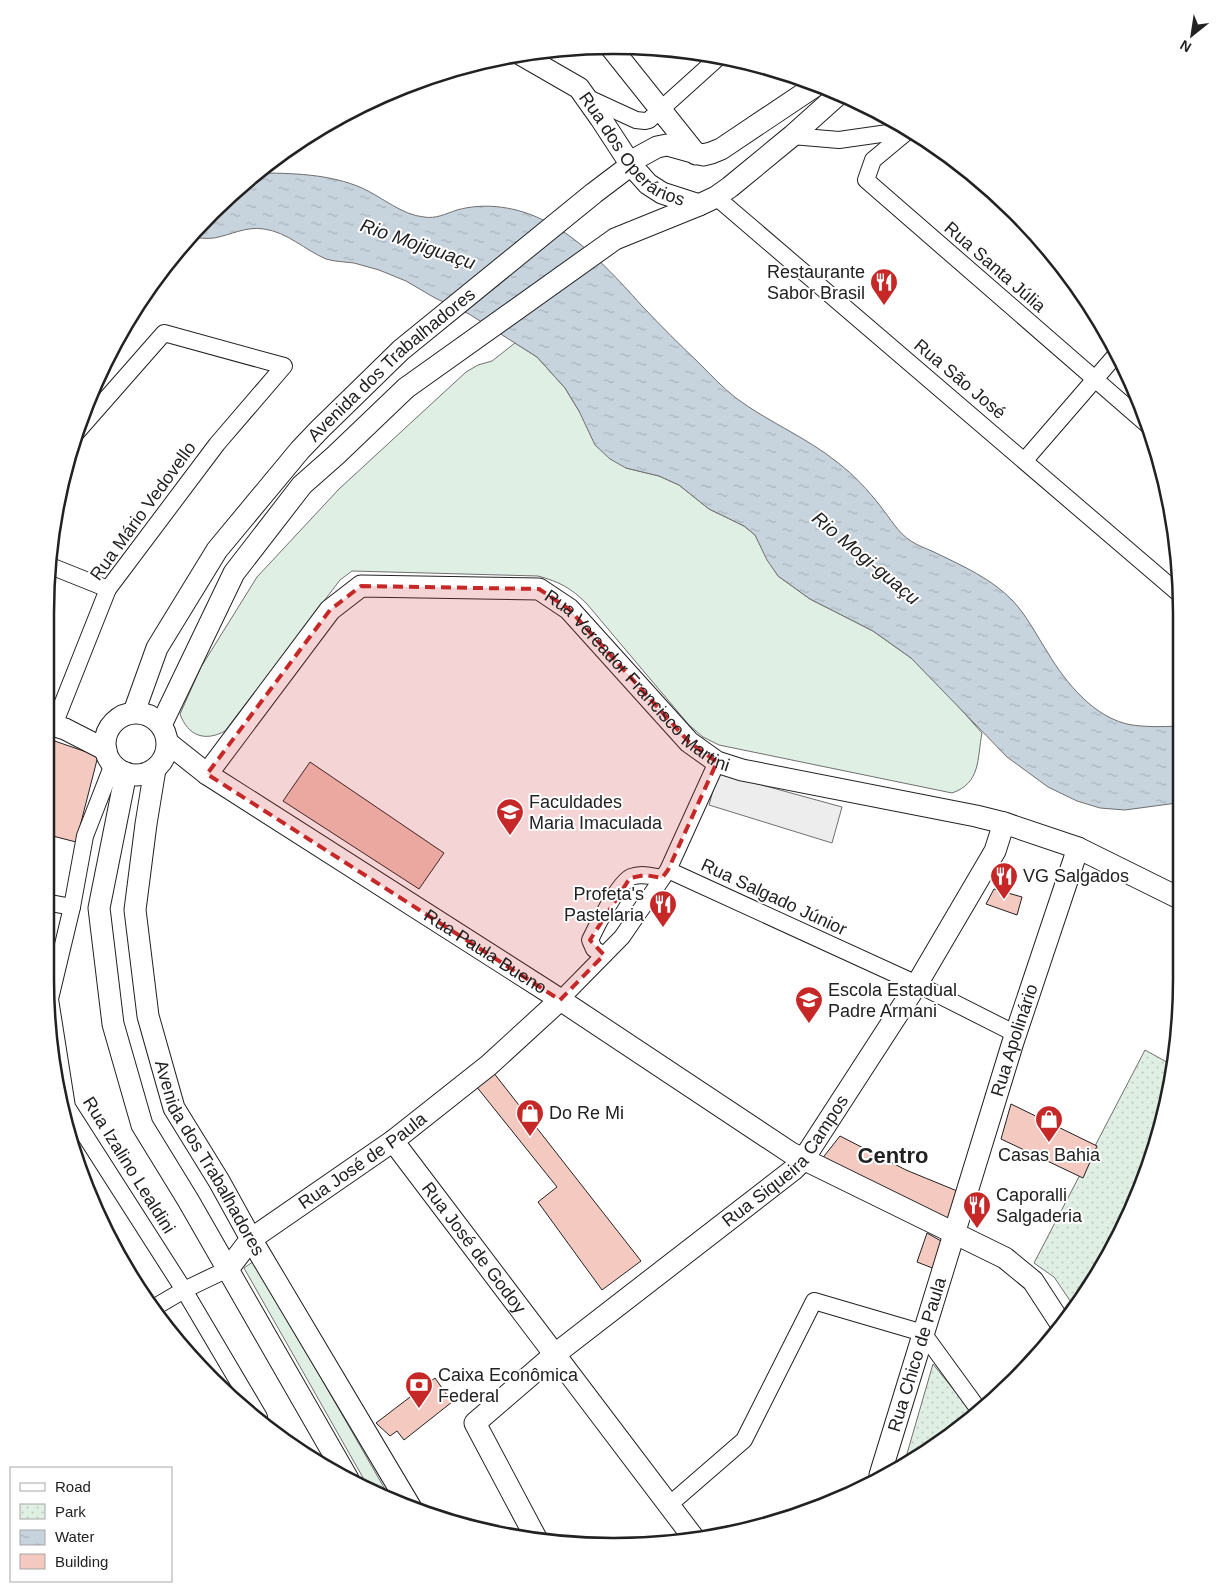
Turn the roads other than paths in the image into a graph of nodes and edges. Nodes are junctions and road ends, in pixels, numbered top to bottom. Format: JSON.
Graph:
{"nodes":[{"id":1,"x":616,"y":54,"type":"edge"},
{"id":2,"x":531,"y":60,"type":"edge"},
{"id":3,"x":712,"y":63,"type":"edge"},
{"id":4,"x":810,"y":89,"type":"edge"},
{"id":5,"x":586,"y":97,"type":"junction"},
{"id":6,"x":834,"y":99,"type":"edge"},
{"id":7,"x":662,"y":110,"type":"junction"},
{"id":8,"x":897,"y":132,"type":"edge"},
{"id":9,"x":903,"y":135,"type":"edge"},
{"id":10,"x":792,"y":136,"type":"junction"},
{"id":11,"x":696,"y":154,"type":"junction"},
{"id":12,"x":631,"y":165,"type":"junction"},
{"id":13,"x":708,"y":201,"type":"junction"},
{"id":14,"x":1112,"y":359,"type":"edge"},
{"id":15,"x":1094,"y":380,"type":"junction"},
{"id":16,"x":1138,"y":417,"type":"edge"},
{"id":17,"x":89,"y":419,"type":"edge"},
{"id":18,"x":1025,"y":460,"type":"junction"},
{"id":19,"x":56,"y":568,"type":"edge"},
{"id":20,"x":1172,"y":588,"type":"edge"},
{"id":21,"x":108,"y":589,"type":"junction"},
{"id":22,"x":124,"y":717,"type":"junction"},
{"id":23,"x":55,"y":726,"type":"edge"},
{"id":24,"x":165,"y":734,"type":"junction"},
{"id":25,"x":115,"y":762,"type":"junction"},
{"id":26,"x":717,"y":762,"type":"junction"},
{"id":27,"x":156,"y":769,"type":"junction"},
{"id":28,"x":207,"y":774,"type":"junction"},
{"id":29,"x":1004,"y":823,"type":"junction"},
{"id":30,"x":1078,"y":848,"type":"junction"},
{"id":31,"x":665,"y":874,"type":"junction"},
{"id":32,"x":1173,"y":894,"type":"edge"},
{"id":33,"x":54,"y":904,"type":"edge"},
{"id":34,"x":72,"y":907,"type":"junction"},
{"id":35,"x":604,"y":955,"type":"junction"},
{"id":36,"x":54,"y":978,"type":"edge"},
{"id":37,"x":917,"y":984,"type":"junction"},
{"id":38,"x":560,"y":1000,"type":"junction"},
{"id":39,"x":1016,"y":1034,"type":"junction"},
{"id":40,"x":72,"y":1120,"type":"edge"},
{"id":41,"x":393,"y":1141,"type":"junction"},
{"id":42,"x":803,"y":1160,"type":"junction"},
{"id":43,"x":954,"y":1233,"type":"junction"},
{"id":44,"x":251,"y":1239,"type":"junction"},
{"id":45,"x":228,"y":1269,"type":"junction"},
{"id":46,"x":184,"y":1290,"type":"junction"},
{"id":47,"x":159,"y":1305,"type":"edge"},
{"id":48,"x":1058,"y":1319,"type":"edge"},
{"id":49,"x":923,"y":1333,"type":"junction"},
{"id":50,"x":554,"y":1355,"type":"junction"},
{"id":51,"x":976,"y":1405,"type":"edge"},
{"id":52,"x":253,"y":1406,"type":"edge"},
{"id":53,"x":341,"y":1467,"type":"edge"},
{"id":54,"x":882,"y":1469,"type":"edge"},
{"id":55,"x":405,"y":1498,"type":"edge"},
{"id":56,"x":669,"y":1505,"type":"junction"},
{"id":57,"x":533,"y":1532,"type":"edge"},
{"id":58,"x":690,"y":1533,"type":"edge"}],
"edges":[{"from":1,"to":7,"type":"main road"},
{"from":2,"to":5,"type":"main road","name":"Rua dos Operários"},
{"from":3,"to":7,"type":"street"},
{"from":4,"to":11,"type":"main road","name":"Avenida dos Trabalhadores"},
{"from":5,"to":7,"type":"street"},
{"from":5,"to":12,"type":"main road","name":"Rua dos Operários"},
{"from":6,"to":10,"type":"main road","name":"Avenida dos Trabalhadores"},
{"from":7,"to":11,"type":"main road"},
{"from":8,"to":10,"type":"street"},
{"from":9,"to":15,"type":"street","name":"Rua Santa Júlia"},
{"from":10,"to":13,"type":"main road","name":"Avenida dos Trabalhadores"},
{"from":11,"to":12,"type":"main road","name":"Avenida dos Trabalhadores"},
{"from":12,"to":13,"type":"main road","name":"Rua dos Operários"},
{"from":12,"to":22,"type":"main road","name":"Avenida dos Trabalhadores"},
{"from":13,"to":18,"type":"street","name":"Rua São José"},
{"from":13,"to":24,"type":"main road","name":"Avenida dos Trabalhadores"},
{"from":14,"to":15,"type":"street"},
{"from":15,"to":16,"type":"street","name":"Rua Santa Júlia"},
{"from":15,"to":18,"type":"street"},
{"from":17,"to":21,"type":"street","name":"Rua Mário Vedovello"},
{"from":18,"to":20,"type":"street","name":"Rua São José"},
{"from":19,"to":21,"type":"street"},
{"from":21,"to":23,"type":"street","name":"Rua Mário Vedovello"},
{"from":22,"to":23,"type":"main road"},
{"from":22,"to":24,"type":"main road","name":"Rua Paula Bueno"},
{"from":22,"to":25,"type":"main road"},
{"from":23,"to":25,"type":"main road"},
{"from":24,"to":27,"type":"main road"},
{"from":24,"to":28,"type":"main road","name":"Rua Paula Bueno"},
{"from":25,"to":27,"type":"main road"},
{"from":25,"to":34,"type":"street","name":"Rua Izalino Lealdini"},
{"from":25,"to":45,"type":"main road"},
{"from":26,"to":28,"type":"main road","name":"Rua Vereador Francisco Martini"},
{"from":26,"to":29,"type":"main road","name":"Rua Vereador Francisco Martini"},
{"from":26,"to":31,"type":"street"},
{"from":27,"to":44,"type":"main road","name":"Avenida dos Trabalhadores"},
{"from":28,"to":38,"type":"main road","name":"Rua Paula Bueno"},
{"from":29,"to":30,"type":"main road","name":"Rua Vereador Francisco Martini"},
{"from":29,"to":37,"type":"main road","name":"Rua Siqueira Campos"},
{"from":30,"to":32,"type":"main road","name":"Rua Vereador Francisco Martini"},
{"from":30,"to":39,"type":"main road","name":"Rua Apolinário"},
{"from":31,"to":35,"type":"street"},
{"from":31,"to":35,"type":"street"},
{"from":31,"to":37,"type":"street","name":"Rua Salgado Júnior"},
{"from":33,"to":34,"type":"street"},
{"from":34,"to":36,"type":"street","name":"Rua Izalino Lealdini"},
{"from":35,"to":38,"type":"street"},
{"from":37,"to":39,"type":"street","name":"Rua Salgado Júnior"},
{"from":37,"to":42,"type":"main road","name":"Rua Siqueira Campos"},
{"from":38,"to":41,"type":"main road","name":"Rua José de Paula"},
{"from":38,"to":42,"type":"main road","name":"Rua Paula Bueno"},
{"from":39,"to":43,"type":"main road","name":"Rua Apolinário"},
{"from":40,"to":46,"type":"street","name":"Rua Izalino Lealdini"},
{"from":41,"to":44,"type":"main road","name":"Rua José de Paula"},
{"from":41,"to":50,"type":"main road","name":"Rua José de Godoy"},
{"from":42,"to":43,"type":"main road","name":"Rua Paula Bueno"},
{"from":42,"to":50,"type":"main road","name":"Rua Siqueira Campos"},
{"from":43,"to":48,"type":"main road","name":"Rua Paula Bueno"},
{"from":43,"to":49,"type":"main road","name":"Rua Chico de Paula"},
{"from":44,"to":45,"type":"main road","name":"Rua José de Paula"},
{"from":44,"to":55,"type":"main road","name":"Avenida dos Trabalhadores"},
{"from":45,"to":46,"type":"street","name":"Rua José de Paula"},
{"from":45,"to":53,"type":"main road"},
{"from":46,"to":47,"type":"street","name":"Rua José de Paula"},
{"from":46,"to":52,"type":"street","name":"Rua Izalino Lealdini"},
{"from":49,"to":51,"type":"street"},
{"from":49,"to":54,"type":"main road","name":"Rua Chico de Paula"},
{"from":49,"to":56,"type":"street"},
{"from":50,"to":56,"type":"main road","name":"Rua José de Godoy"},
{"from":50,"to":57,"type":"main road","name":"Rua Siqueira Campos"},
{"from":56,"to":58,"type":"main road","name":"Rua José de Godoy"}]}
